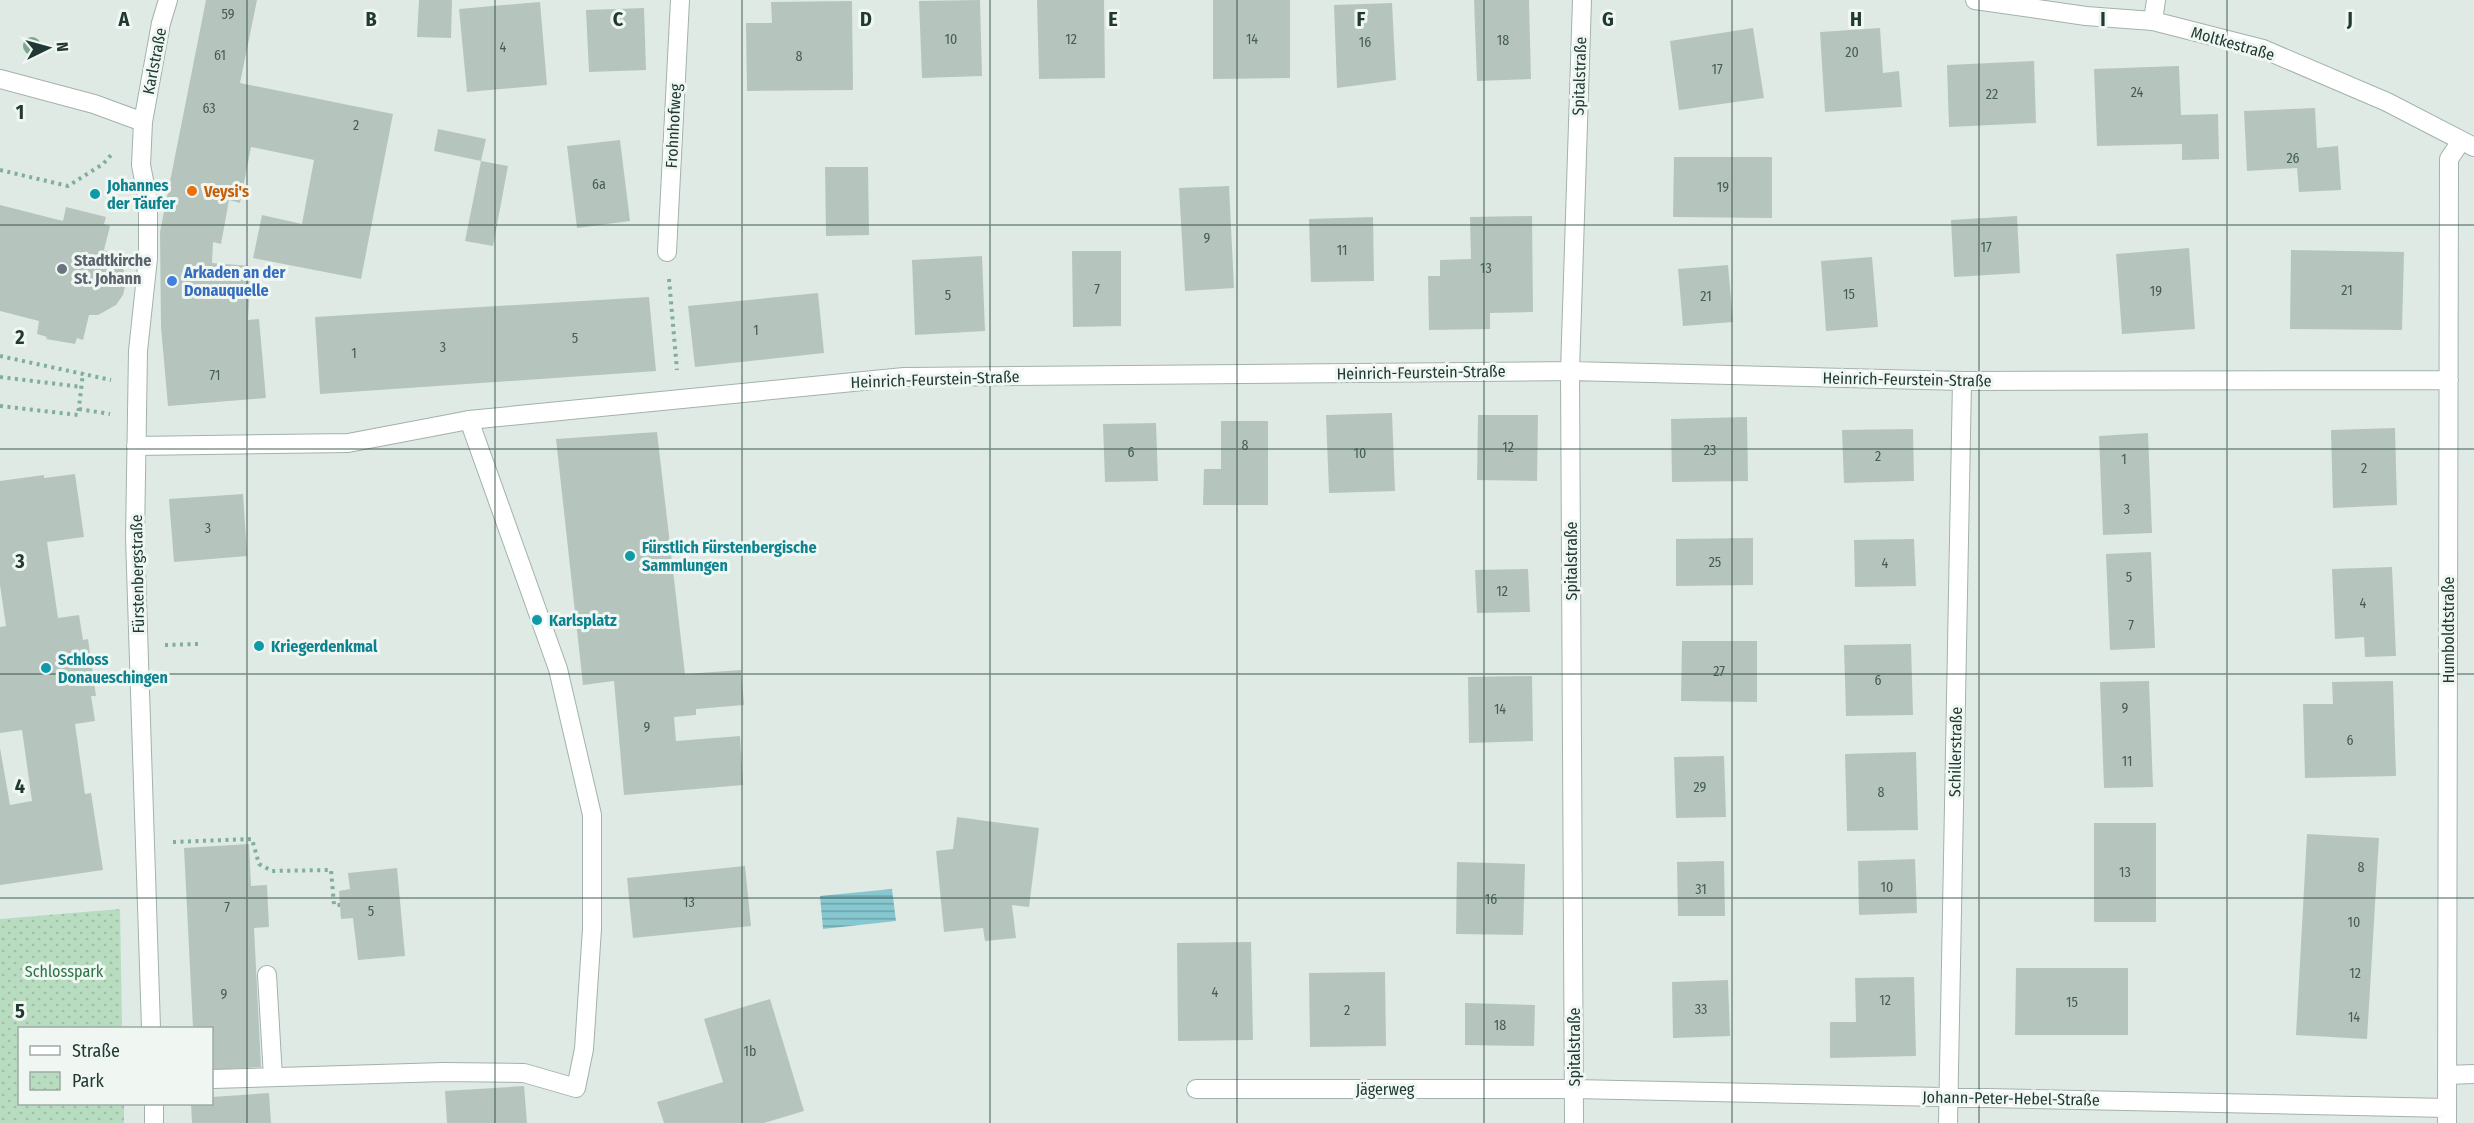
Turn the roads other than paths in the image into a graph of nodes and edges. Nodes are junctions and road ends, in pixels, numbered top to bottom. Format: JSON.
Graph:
{"nodes":[{"id":1,"x":168,"y":0,"type":"edge"},
{"id":2,"x":680,"y":0,"type":"edge"},
{"id":3,"x":1582,"y":0,"type":"edge"},
{"id":4,"x":1975,"y":0,"type":"edge"},
{"id":5,"x":2156,"y":0,"type":"edge"},
{"id":6,"x":2152,"y":21,"type":"junction"},
{"id":7,"x":0,"y":79,"type":"edge"},
{"id":8,"x":142,"y":122,"type":"junction"},
{"id":9,"x":2468,"y":144,"type":"edge"},
{"id":10,"x":667,"y":252,"type":"road end"},
{"id":11,"x":1570,"y":371,"type":"junction"},
{"id":12,"x":2450,"y":380,"type":"junction"},
{"id":13,"x":1962,"y":381,"type":"junction"},
{"id":14,"x":469,"y":420,"type":"junction"},
{"id":15,"x":136,"y":446,"type":"junction"},
{"id":16,"x":267,"y":975,"type":"dead end"},
{"id":17,"x":151,"y":1027,"type":"edge"},
{"id":18,"x":2474,"y":1074,"type":"edge"},
{"id":19,"x":2447,"y":1075,"type":"junction"},
{"id":20,"x":273,"y":1077,"type":"junction"},
{"id":21,"x":213,"y":1079,"type":"edge"},
{"id":22,"x":1196,"y":1089,"type":"dead end"},
{"id":23,"x":1574,"y":1089,"type":"junction"},
{"id":24,"x":1948,"y":1096,"type":"junction"},
{"id":25,"x":154,"y":1105,"type":"edge"},
{"id":26,"x":2447,"y":1115,"type":"edge"},
{"id":27,"x":154,"y":1123,"type":"edge"},
{"id":28,"x":1574,"y":1123,"type":"edge"},
{"id":29,"x":1948,"y":1123,"type":"edge"}],
"edges":[{"from":1,"to":8,"type":"street","name":"Karlstraße"},
{"from":2,"to":10,"type":"street","name":"Frohnhofweg"},
{"from":3,"to":11,"type":"street","name":"Spitalstraße"},
{"from":4,"to":6,"type":"street","name":"Moltkestraße"},
{"from":5,"to":6,"type":"street"},
{"from":6,"to":9,"type":"street","name":"Moltkestraße"},
{"from":7,"to":8,"type":"street"},
{"from":8,"to":15,"type":"street","name":"Fürstenbergstraße"},
{"from":9,"to":12,"type":"street","name":"Humboldtstraße"},
{"from":11,"to":13,"type":"street","name":"Heinrich-Feurstein-Straße"},
{"from":11,"to":14,"type":"street","name":"Heinrich-Feurstein-Straße"},
{"from":11,"to":23,"type":"street","name":"Spitalstraße"},
{"from":12,"to":13,"type":"street","name":"Heinrich-Feurstein-Straße"},
{"from":12,"to":19,"type":"street","name":"Humboldtstraße"},
{"from":13,"to":24,"type":"street","name":"Schillerstraße"},
{"from":14,"to":15,"type":"street","name":"Heinrich-Feurstein-Straße"},
{"from":14,"to":20,"type":"street"},
{"from":15,"to":17,"type":"street","name":"Fürstenbergstraße"},
{"from":16,"to":20,"type":"street"},
{"from":18,"to":19,"type":"street"},
{"from":19,"to":26,"type":"street","name":"Humboldtstraße"},
{"from":20,"to":21,"type":"street"},
{"from":22,"to":23,"type":"street","name":"Jägerweg"},
{"from":23,"to":24,"type":"street","name":"Johann-Peter-Hebel-Straße"},
{"from":23,"to":28,"type":"street","name":"Spitalstraße"},
{"from":24,"to":26,"type":"street","name":"Johann-Peter-Hebel-Straße"},
{"from":24,"to":29,"type":"street","name":"Schillerstraße"},
{"from":25,"to":27,"type":"street"}]}
